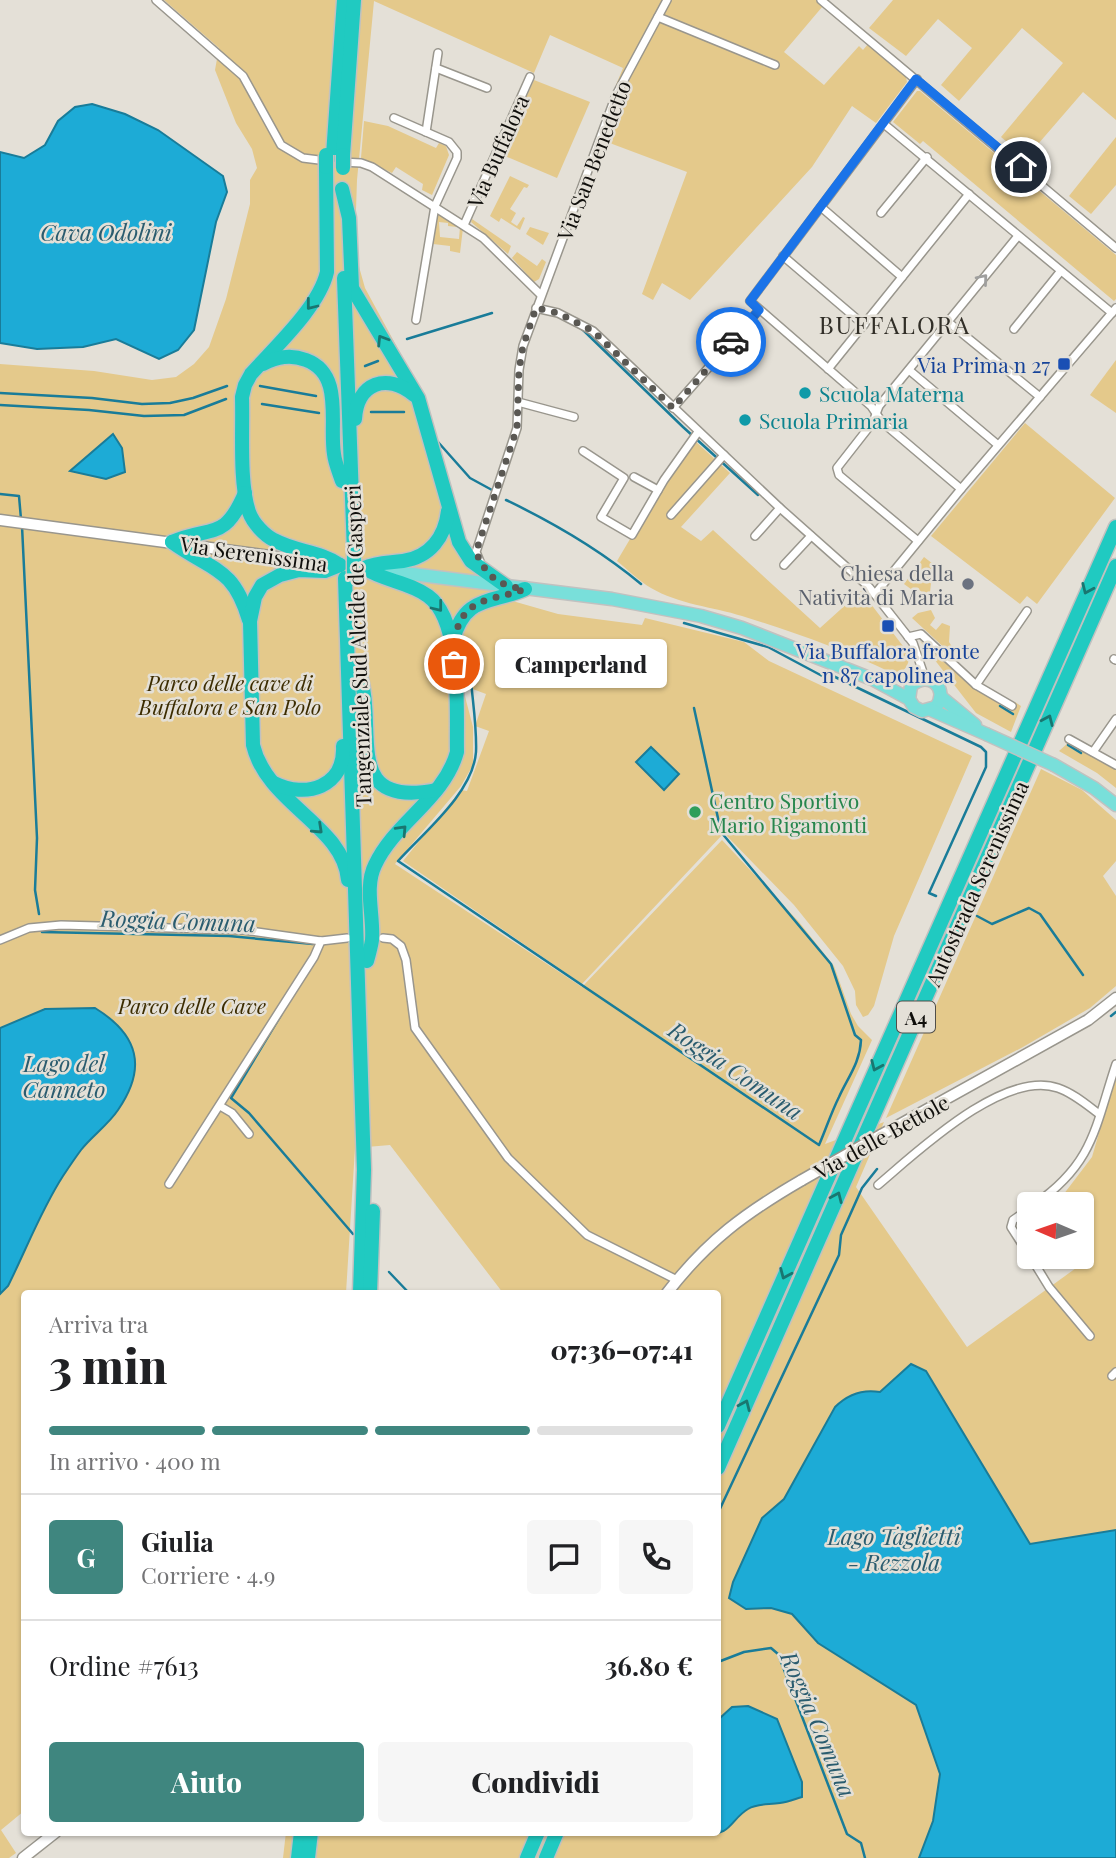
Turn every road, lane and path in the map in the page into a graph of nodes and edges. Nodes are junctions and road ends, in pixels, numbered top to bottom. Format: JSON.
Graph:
{"nodes":[{"id":1,"x":156,"y":0,"type":"edge"},
{"id":2,"x":344,"y":0,"type":"edge"},
{"id":3,"x":354,"y":0,"type":"edge"},
{"id":4,"x":667,"y":0,"type":"edge"},
{"id":5,"x":821,"y":0,"type":"edge"},
{"id":6,"x":658,"y":17,"type":"junction"},
{"id":7,"x":438,"y":54,"type":"dead end"},
{"id":8,"x":775,"y":65,"type":"dead end"},
{"id":9,"x":436,"y":68,"type":"junction"},
{"id":10,"x":530,"y":77,"type":"dead end"},
{"id":11,"x":916,"y":79,"type":"junction"},
{"id":12,"x":487,"y":88,"type":"dead end"},
{"id":13,"x":394,"y":118,"type":"dead end"},
{"id":14,"x":884,"y":124,"type":"junction"},
{"id":15,"x":426,"y":132,"type":"junction"},
{"id":16,"x":927,"y":157,"type":"junction"},
{"id":17,"x":334,"y":161,"type":"junction"},
{"id":18,"x":342,"y":189,"type":"junction"},
{"id":19,"x":969,"y":194,"type":"junction"},
{"id":20,"x":435,"y":206,"type":"junction"},
{"id":21,"x":821,"y":207,"type":"junction"},
{"id":22,"x":881,"y":213,"type":"dead end"},
{"id":23,"x":464,"y":225,"type":"junction"},
{"id":24,"x":1018,"y":236,"type":"junction"},
{"id":25,"x":1116,"y":248,"type":"edge"},
{"id":26,"x":783,"y":256,"type":"junction"},
{"id":27,"x":1060,"y":272,"type":"junction"},
{"id":28,"x":902,"y":277,"type":"junction"},
{"id":29,"x":541,"y":295,"type":"junction"},
{"id":30,"x":536,"y":308,"type":"junction"},
{"id":31,"x":759,"y":310,"type":"junction"},
{"id":32,"x":1114,"y":311,"type":"edge"},
{"id":33,"x":416,"y":320,"type":"dead end"},
{"id":34,"x":947,"y":321,"type":"junction"},
{"id":35,"x":864,"y":325,"type":"junction"},
{"id":36,"x":1014,"y":329,"type":"dead end"},
{"id":37,"x":258,"y":366,"type":"junction"},
{"id":38,"x":828,"y":369,"type":"junction"},
{"id":39,"x":909,"y":370,"type":"junction"},
{"id":40,"x":1040,"y":397,"type":"junction"},
{"id":41,"x":418,"y":398,"type":"junction"},
{"id":42,"x":519,"y":402,"type":"junction"},
{"id":43,"x":673,"y":408,"type":"junction"},
{"id":44,"x":876,"y":414,"type":"junction"},
{"id":45,"x":574,"y":417,"type":"dead end"},
{"id":46,"x":698,"y":432,"type":"junction"},
{"id":47,"x":998,"y":445,"type":"junction"},
{"id":48,"x":583,"y":451,"type":"dead end"},
{"id":49,"x":724,"y":455,"type":"junction"},
{"id":50,"x":634,"y":477,"type":"dead end"},
{"id":51,"x":342,"y":481,"type":"junction"},
{"id":52,"x":961,"y":489,"type":"junction"},
{"id":53,"x":658,"y":490,"type":"junction"},
{"id":54,"x":245,"y":493,"type":"junction"},
{"id":55,"x":780,"y":508,"type":"junction"},
{"id":56,"x":448,"y":509,"type":"junction"},
{"id":57,"x":671,"y":515,"type":"dead end"},
{"id":58,"x":0,"y":520,"type":"edge"},
{"id":59,"x":353,"y":521,"type":"junction"},
{"id":60,"x":1116,"y":527,"type":"edge"},
{"id":61,"x":755,"y":536,"type":"dead end"},
{"id":62,"x":811,"y":536,"type":"junction"},
{"id":63,"x":918,"y":541,"type":"junction"},
{"id":64,"x":172,"y":542,"type":"junction"},
{"id":65,"x":784,"y":565,"type":"dead end"},
{"id":66,"x":350,"y":566,"type":"junction"},
{"id":67,"x":1116,"y":566,"type":"edge"},
{"id":68,"x":484,"y":570,"type":"junction"},
{"id":69,"x":506,"y":586,"type":"junction"},
{"id":70,"x":524,"y":589,"type":"junction"},
{"id":71,"x":875,"y":594,"type":"junction"},
{"id":72,"x":1027,"y":611,"type":"dead end"},
{"id":73,"x":250,"y":621,"type":"junction"},
{"id":74,"x":908,"y":636,"type":"junction"},
{"id":75,"x":453,"y":641,"type":"junction"},
{"id":76,"x":348,"y":658,"type":"junction"},
{"id":77,"x":358,"y":670,"type":"junction"},
{"id":78,"x":925,"y":678,"type":"junction"},
{"id":79,"x":976,"y":685,"type":"junction"},
{"id":80,"x":910,"y":692,"type":"junction"},
{"id":81,"x":941,"y":697,"type":"junction"},
{"id":82,"x":1012,"y":706,"type":"dead end"},
{"id":83,"x":931,"y":710,"type":"junction"},
{"id":84,"x":1116,"y":719,"type":"edge"},
{"id":85,"x":986,"y":734,"type":"junction"},
{"id":86,"x":1069,"y":739,"type":"dead end"},
{"id":87,"x":1093,"y":752,"type":"junction"},
{"id":88,"x":1116,"y":765,"type":"edge"},
{"id":89,"x":269,"y":781,"type":"junction"},
{"id":90,"x":436,"y":790,"type":"junction"},
{"id":91,"x":1116,"y":805,"type":"edge"},
{"id":92,"x":347,"y":938,"type":"dead end"},
{"id":93,"x":383,"y":938,"type":"dead end"},
{"id":94,"x":0,"y":940,"type":"edge"},
{"id":95,"x":321,"y":941,"type":"junction"},
{"id":96,"x":362,"y":958,"type":"junction"},
{"id":97,"x":1115,"y":1002,"type":"edge"},
{"id":98,"x":1116,"y":1064,"type":"edge"},
{"id":99,"x":220,"y":1106,"type":"junction"},
{"id":100,"x":1100,"y":1114,"type":"junction"},
{"id":101,"x":249,"y":1134,"type":"dead end"},
{"id":102,"x":169,"y":1184,"type":"dead end"},
{"id":103,"x":878,"y":1185,"type":"dead end"},
{"id":104,"x":1053,"y":1192,"type":"edge"},
{"id":105,"x":1017,"y":1217,"type":"edge"},
{"id":106,"x":1017,"y":1237,"type":"edge"},
{"id":107,"x":1037,"y":1269,"type":"edge"},
{"id":108,"x":677,"y":1280,"type":"junction"},
{"id":109,"x":360,"y":1290,"type":"edge"},
{"id":110,"x":370,"y":1290,"type":"edge"},
{"id":111,"x":669,"y":1290,"type":"edge"},
{"id":112,"x":1090,"y":1336,"type":"dead end"},
{"id":113,"x":721,"y":1419,"type":"edge"},
{"id":114,"x":721,"y":1461,"type":"edge"},
{"id":115,"x":52,"y":1836,"type":"edge"},
{"id":116,"x":301,"y":1836,"type":"edge"},
{"id":117,"x":311,"y":1836,"type":"edge"},
{"id":118,"x":317,"y":1836,"type":"edge"},
{"id":119,"x":536,"y":1836,"type":"edge"},
{"id":120,"x":555,"y":1836,"type":"edge"},
{"id":121,"x":23,"y":1858,"type":"edge"},
{"id":122,"x":298,"y":1858,"type":"edge"},
{"id":123,"x":308,"y":1858,"type":"edge"},
{"id":124,"x":315,"y":1858,"type":"edge"},
{"id":125,"x":527,"y":1858,"type":"edge"},
{"id":126,"x":546,"y":1858,"type":"edge"}],
"edges":[{"from":1,"to":20,"type":"street","name":"Via Buffalora"},
{"from":2,"to":17,"type":"highway","name":"Tangenziale Sud Alcide de Gasperi"},
{"from":3,"to":17,"type":"highway","name":"Tangenziale Sud Alcide de Gasperi"},
{"from":4,"to":6,"type":"street","name":"Via San Benedetto"},
{"from":5,"to":11,"type":"street"},
{"from":6,"to":8,"type":"street"},
{"from":6,"to":29,"type":"street","name":"Via San Benedetto"},
{"from":7,"to":9,"type":"street"},
{"from":9,"to":12,"type":"street"},
{"from":9,"to":15,"type":"street"},
{"from":10,"to":23,"type":"street","name":"Via Buffalora"},
{"from":11,"to":14,"type":"street"},
{"from":11,"to":25,"type":"street"},
{"from":13,"to":15,"type":"street","name":"Via Buffalora"},
{"from":14,"to":16,"type":"street"},
{"from":14,"to":21,"type":"street"},
{"from":15,"to":20,"type":"street","name":"Via Buffalora"},
{"from":16,"to":19,"type":"street"},
{"from":16,"to":22,"type":"street"},
{"from":17,"to":18,"type":"highway","name":"Tangenziale Sud Alcide de Gasperi"},
{"from":17,"to":37,"type":"highway","one_way":true},
{"from":17,"to":51,"type":"highway","name":"Tangenziale Sud Alcide de Gasperi"},
{"from":41,"to":18,"type":"highway","one_way":true},
{"from":18,"to":59,"type":"highway","name":"Tangenziale Sud Alcide de Gasperi"},
{"from":19,"to":24,"type":"street"},
{"from":19,"to":28,"type":"street"},
{"from":20,"to":23,"type":"street","name":"Via Buffalora"},
{"from":20,"to":33,"type":"street"},
{"from":21,"to":26,"type":"street"},
{"from":21,"to":28,"type":"street"},
{"from":23,"to":29,"type":"street","name":"Via Buffalora"},
{"from":24,"to":27,"type":"street"},
{"from":34,"to":24,"type":"street","one_way":true},
{"from":26,"to":31,"type":"street"},
{"from":26,"to":35,"type":"street"},
{"from":27,"to":32,"type":"street"},
{"from":27,"to":36,"type":"street"},
{"from":28,"to":35,"type":"street"},
{"from":29,"to":30,"type":"street","name":"Via San Benedetto"},
{"from":30,"to":42,"type":"street","name":"Via San Benedetto"},
{"from":30,"to":43,"type":"street"},
{"from":31,"to":38,"type":"street"},
{"from":31,"to":43,"type":"street"},
{"from":32,"to":40,"type":"street"},
{"from":34,"to":39,"type":"street"},
{"from":34,"to":40,"type":"street"},
{"from":35,"to":38,"type":"street"},
{"from":37,"to":51,"type":"highway"},
{"from":37,"to":54,"type":"highway"},
{"from":38,"to":44,"type":"street"},
{"from":39,"to":44,"type":"street"},
{"from":39,"to":47,"type":"street"},
{"from":40,"to":47,"type":"street"},
{"from":41,"to":56,"type":"highway"},
{"from":41,"to":59,"type":"highway"},
{"from":42,"to":45,"type":"street"},
{"from":42,"to":68,"type":"street","name":"Via San Benedetto"},
{"from":43,"to":46,"type":"street"},
{"from":44,"to":52,"type":"street"},
{"from":44,"to":63,"type":"street"},
{"from":46,"to":49,"type":"street"},
{"from":46,"to":53,"type":"street"},
{"from":47,"to":52,"type":"street"},
{"from":48,"to":53,"type":"street"},
{"from":49,"to":55,"type":"street"},
{"from":49,"to":57,"type":"street"},
{"from":50,"to":53,"type":"street"},
{"from":51,"to":66,"type":"highway","name":"Tangenziale Sud Alcide de Gasperi"},
{"from":52,"to":63,"type":"street"},
{"from":54,"to":64,"type":"highway"},
{"from":54,"to":66,"type":"highway"},
{"from":55,"to":61,"type":"street"},
{"from":55,"to":62,"type":"street"},
{"from":56,"to":66,"type":"highway"},
{"from":56,"to":68,"type":"highway"},
{"from":58,"to":64,"type":"main road","name":"Via Serenissima"},
{"from":59,"to":66,"type":"highway","name":"Tangenziale Sud Alcide de Gasperi"},
{"from":60,"to":113,"type":"highway","name":"Autostrada Serenissima","number":"A4","one_way":true},
{"from":62,"to":65,"type":"street"},
{"from":62,"to":71,"type":"street"},
{"from":63,"to":71,"type":"street"},
{"from":64,"to":66,"type":"main road","name":"Via Serenissima"},
{"from":64,"to":73,"type":"highway"},
{"from":66,"to":69,"type":"main road","name":"Via Serenissima"},
{"from":66,"to":73,"type":"highway"},
{"from":66,"to":75,"type":"highway","one_way":true},
{"from":66,"to":76,"type":"highway","name":"Tangenziale Sud Alcide de Gasperi"},
{"from":66,"to":77,"type":"highway","name":"Tangenziale Sud Alcide de Gasperi"},
{"from":114,"to":67,"type":"highway","name":"Autostrada Serenissima","number":"A4","one_way":true},
{"from":68,"to":69,"type":"highway"},
{"from":69,"to":70,"type":"main road","name":"Via Serenissima"},
{"from":70,"to":75,"type":"highway"},
{"from":70,"to":80,"type":"main road","name":"Via Serenissima"},
{"from":71,"to":74,"type":"street"},
{"from":72,"to":79,"type":"street"},
{"from":73,"to":89,"type":"highway"},
{"from":74,"to":78,"type":"street"},
{"from":74,"to":79,"type":"street"},
{"from":75,"to":90,"type":"highway"},
{"from":76,"to":89,"type":"highway"},
{"from":76,"to":96,"type":"highway","name":"Tangenziale Sud Alcide de Gasperi"},
{"from":77,"to":90,"type":"highway"},
{"from":77,"to":96,"type":"highway","name":"Tangenziale Sud Alcide de Gasperi"},
{"from":78,"to":80,"type":"main road"},
{"from":78,"to":81,"type":"main road","name":"Via Serenissima"},
{"from":79,"to":82,"type":"street"},
{"from":80,"to":83,"type":"main road","name":"Via Serenissima"},
{"from":81,"to":83,"type":"main road"},
{"from":81,"to":85,"type":"main road","name":"Via Serenissima"},
{"from":83,"to":85,"type":"main road","name":"Via Serenissima"},
{"from":84,"to":87,"type":"street"},
{"from":85,"to":91,"type":"main road","name":"Via Serenissima","bridge":true},
{"from":86,"to":87,"type":"street"},
{"from":87,"to":88,"type":"street"},
{"from":89,"to":96,"type":"highway","one_way":true},
{"from":96,"to":90,"type":"highway","one_way":true},
{"from":92,"to":95,"type":"street"},
{"from":93,"to":108,"type":"street"},
{"from":94,"to":95,"type":"street"},
{"from":95,"to":99,"type":"street"},
{"from":96,"to":109,"type":"highway","name":"Tangenziale Sud Alcide de Gasperi"},
{"from":96,"to":110,"type":"highway","name":"Tangenziale Sud Alcide de Gasperi"},
{"from":97,"to":108,"type":"main road","name":"Via delle Bettole","bridge":true},
{"from":98,"to":100,"type":"street"},
{"from":99,"to":101,"type":"street"},
{"from":99,"to":102,"type":"street"},
{"from":100,"to":103,"type":"street","name":"Via delle Bettole"},
{"from":100,"to":104,"type":"street"},
{"from":105,"to":106,"type":"street"},
{"from":107,"to":112,"type":"street"},
{"from":108,"to":111,"type":"main road","name":"Via delle Bettole"},
{"from":115,"to":121,"type":"main road"},
{"from":116,"to":122,"type":"highway"},
{"from":117,"to":123,"type":"highway"},
{"from":118,"to":124,"type":"highway"},
{"from":119,"to":125,"type":"highway"},
{"from":120,"to":126,"type":"highway"}]}
